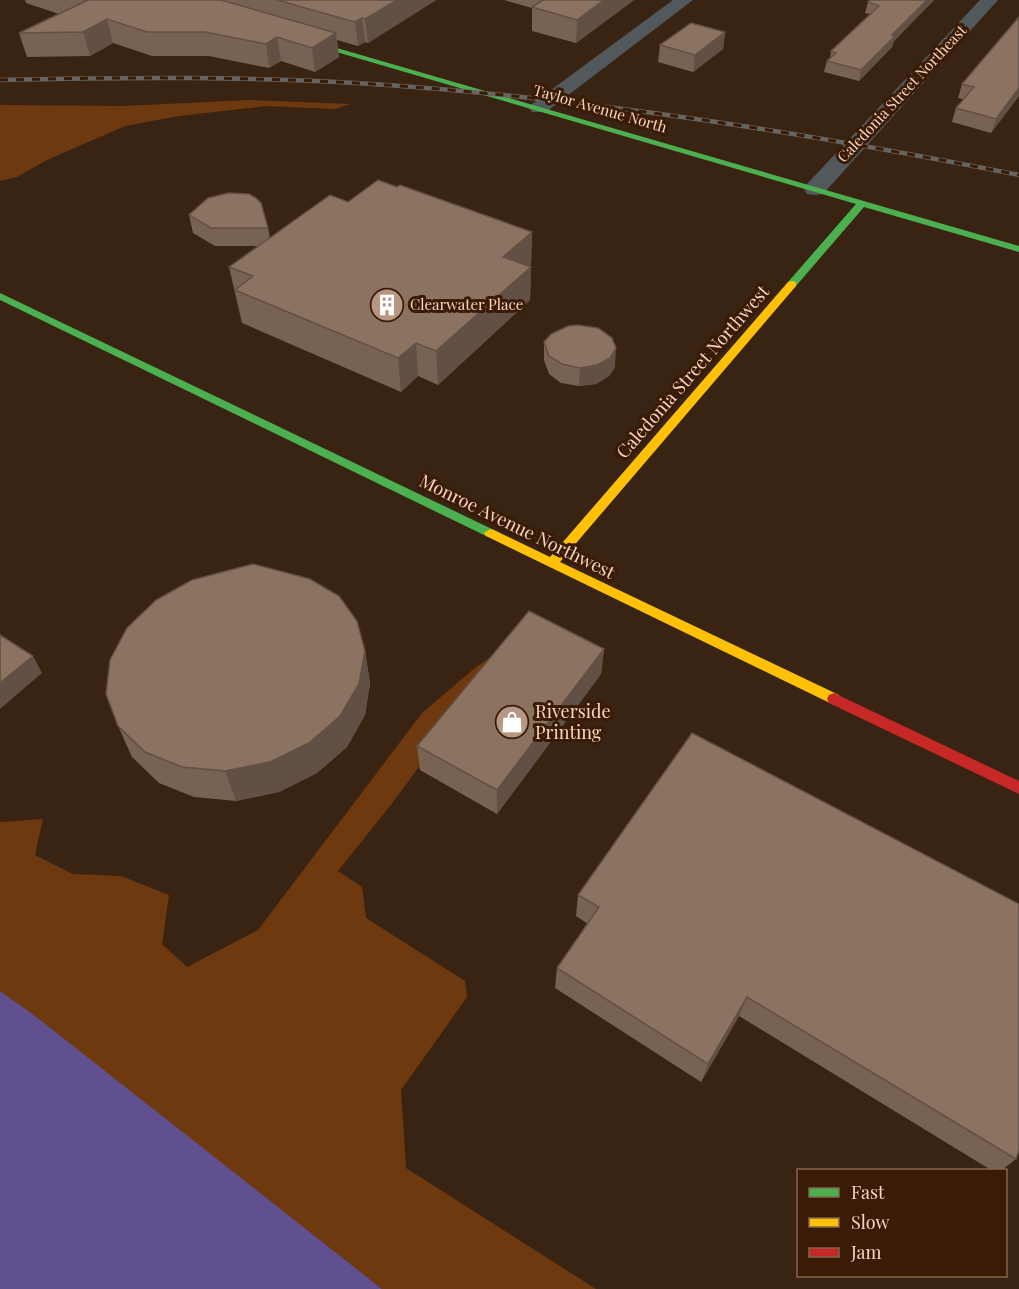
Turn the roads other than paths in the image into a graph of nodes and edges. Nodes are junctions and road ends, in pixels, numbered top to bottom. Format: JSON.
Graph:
{"nodes":[{"id":1,"x":684,"y":0,"type":"edge"},
{"id":2,"x":989,"y":0,"type":"edge"},
{"id":3,"x":276,"y":31,"type":"edge"},
{"id":4,"x":539,"y":108,"type":"junction"},
{"id":5,"x":815,"y":189,"type":"junction"},
{"id":6,"x":862,"y":203,"type":"junction"},
{"id":7,"x":1019,"y":249,"type":"edge"},
{"id":8,"x":0,"y":296,"type":"edge"},
{"id":9,"x":551,"y":564,"type":"junction"},
{"id":10,"x":1019,"y":788,"type":"edge"}],
"edges":[{"from":1,"to":4,"type":"street"},
{"from":2,"to":5,"type":"street","name":"Caledonia Street Northeast"},
{"from":3,"to":4,"type":"street","name":"Taylor Avenue North"},
{"from":4,"to":5,"type":"street","name":"Taylor Avenue North"},
{"from":5,"to":6,"type":"street","name":"Taylor Avenue North"},
{"from":6,"to":7,"type":"street","name":"Taylor Avenue North"},
{"from":6,"to":9,"type":"street","name":"Caledonia Street Northwest"},
{"from":8,"to":9,"type":"street","name":"Monroe Avenue Northwest"},
{"from":9,"to":10,"type":"street","name":"Monroe Avenue Northwest"}]}
